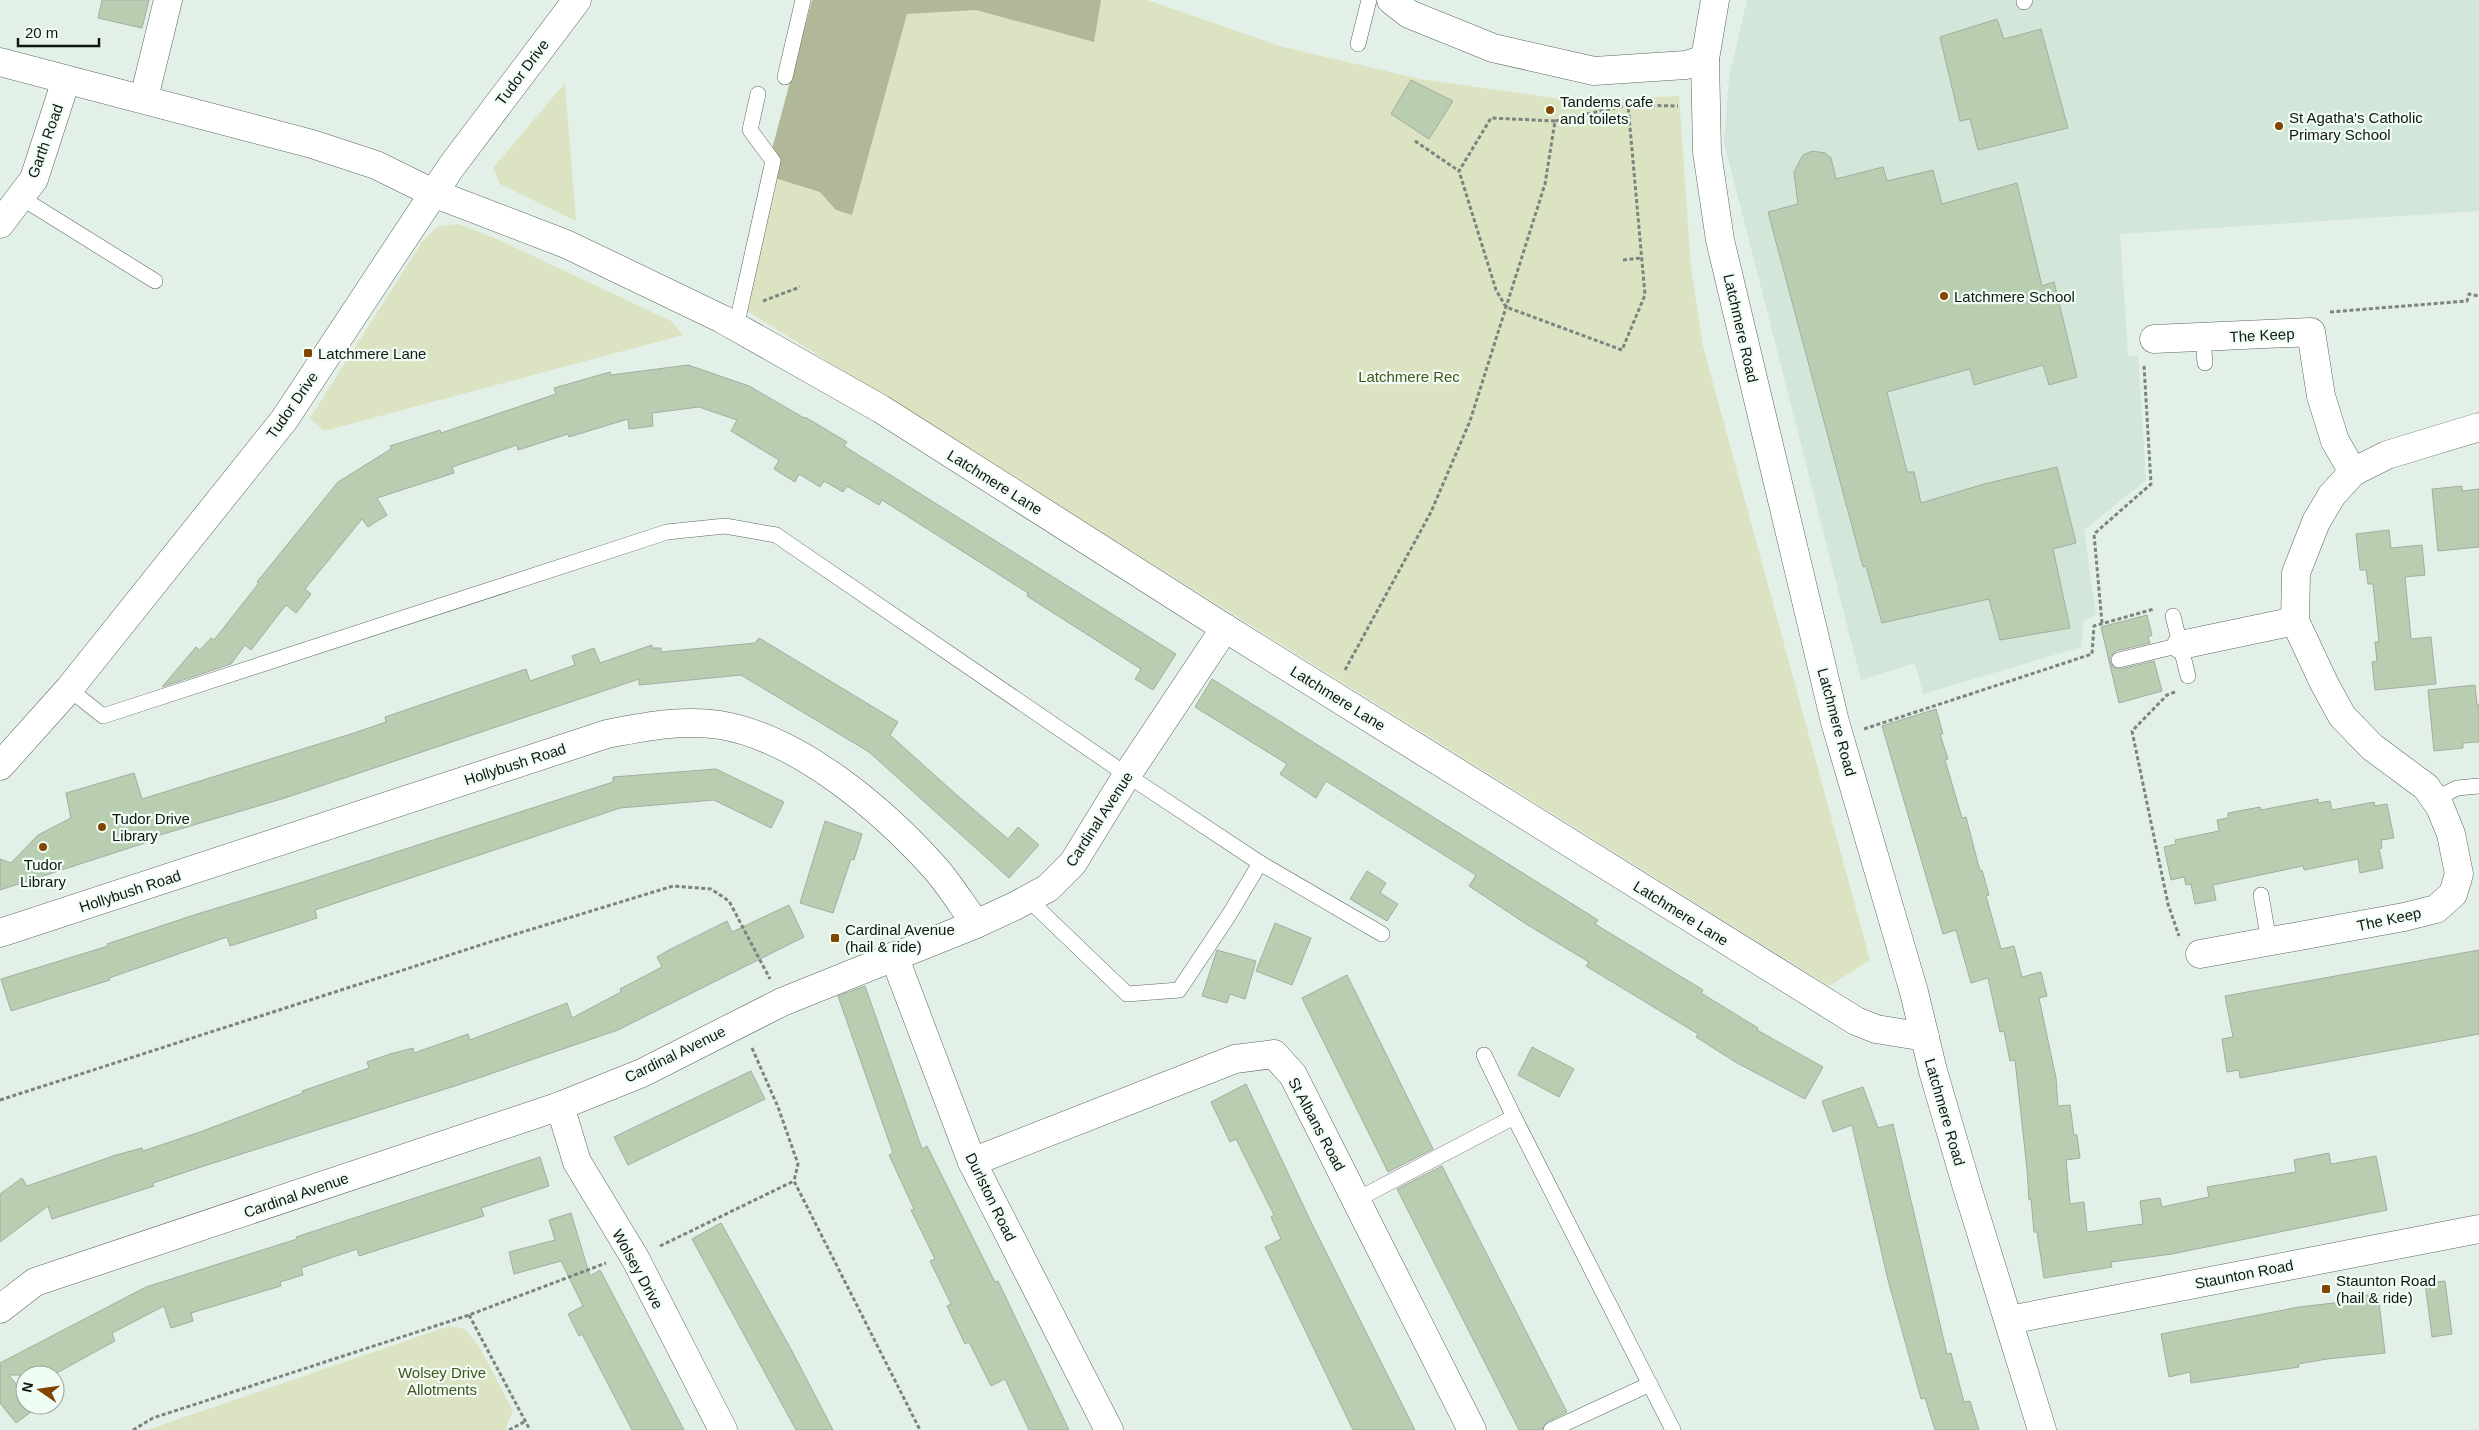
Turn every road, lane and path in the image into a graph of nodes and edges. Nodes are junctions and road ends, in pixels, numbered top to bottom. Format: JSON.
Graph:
{"nodes":[{"id":1,"x":168,"y":0,"type":"edge"},
{"id":2,"x":577,"y":0,"type":"edge"},
{"id":3,"x":802,"y":0,"type":"edge"},
{"id":4,"x":1368,"y":0,"type":"edge"},
{"id":5,"x":1391,"y":0,"type":"edge"},
{"id":6,"x":1715,"y":0,"type":"edge"},
{"id":7,"x":1358,"y":44,"type":"dead end"},
{"id":8,"x":1705,"y":59,"type":"junction"},
{"id":9,"x":0,"y":62,"type":"edge"},
{"id":10,"x":785,"y":77,"type":"dead end"},
{"id":11,"x":66,"y":80,"type":"junction"},
{"id":12,"x":758,"y":94,"type":"dead end"},
{"id":13,"x":144,"y":98,"type":"junction"},
{"id":14,"x":1628,"y":105,"type":"junction"},
{"id":15,"x":1680,"y":106,"type":"dead end"},
{"id":16,"x":1555,"y":121,"type":"junction"},
{"id":17,"x":1415,"y":141,"type":"dead end"},
{"id":18,"x":1459,"y":170,"type":"junction"},
{"id":19,"x":432,"y":193,"type":"junction"},
{"id":20,"x":20,"y":197,"type":"junction"},
{"id":21,"x":0,"y":224,"type":"edge"},
{"id":22,"x":1641,"y":258,"type":"junction"},
{"id":23,"x":1623,"y":260,"type":"dead end"},
{"id":24,"x":155,"y":281,"type":"dead end"},
{"id":25,"x":800,"y":287,"type":"dead end"},
{"id":26,"x":2479,"y":296,"type":"edge"},
{"id":27,"x":1506,"y":307,"type":"junction"},
{"id":28,"x":738,"y":316,"type":"junction"},
{"id":29,"x":2311,"y":332,"type":"junction"},
{"id":30,"x":2154,"y":339,"type":"joint"},
{"id":31,"x":2479,"y":427,"type":"edge"},
{"id":32,"x":2353,"y":472,"type":"junction"},
{"id":33,"x":2173,"y":616,"type":"joint"},
{"id":34,"x":2295,"y":621,"type":"junction"},
{"id":35,"x":2102,"y":623,"type":"junction"},
{"id":36,"x":1225,"y":628,"type":"junction"},
{"id":37,"x":2181,"y":645,"type":"junction"},
{"id":38,"x":2119,"y":660,"type":"dead end"},
{"id":39,"x":2188,"y":676,"type":"joint"},
{"id":40,"x":70,"y":689,"type":"junction"},
{"id":41,"x":1332,"y":695,"type":"junction"},
{"id":42,"x":1835,"y":722,"type":"junction"},
{"id":43,"x":0,"y":766,"type":"edge"},
{"id":44,"x":1127,"y":775,"type":"junction"},
{"id":45,"x":2479,"y":786,"type":"edge"},
{"id":46,"x":2435,"y":799,"type":"junction"},
{"id":47,"x":1260,"y":863,"type":"junction"},
{"id":48,"x":2261,"y":895,"type":"dead end"},
{"id":49,"x":1028,"y":899,"type":"junction"},
{"id":50,"x":976,"y":924,"type":"junction"},
{"id":51,"x":0,"y":933,"type":"edge"},
{"id":52,"x":1382,"y":934,"type":"dead end"},
{"id":53,"x":2269,"y":942,"type":"junction"},
{"id":54,"x":2200,"y":954,"type":"joint"},
{"id":55,"x":894,"y":956,"type":"junction"},
{"id":56,"x":782,"y":1002,"type":"junction"},
{"id":57,"x":741,"y":1021,"type":"junction"},
{"id":58,"x":1925,"y":1037,"type":"junction"},
{"id":59,"x":1484,"y":1055,"type":"dead end"},
{"id":60,"x":0,"y":1100,"type":"edge"},
{"id":61,"x":560,"y":1106,"type":"junction"},
{"id":62,"x":1514,"y":1117,"type":"junction"},
{"id":63,"x":972,"y":1162,"type":"junction"},
{"id":64,"x":794,"y":1181,"type":"junction"},
{"id":65,"x":1356,"y":1200,"type":"junction"},
{"id":66,"x":2479,"y":1229,"type":"edge"},
{"id":67,"x":633,"y":1256,"type":"junction"},
{"id":68,"x":0,"y":1309,"type":"edge"},
{"id":69,"x":469,"y":1315,"type":"junction"},
{"id":70,"x":2009,"y":1320,"type":"junction"},
{"id":71,"x":1650,"y":1384,"type":"junction"},
{"id":72,"x":526,"y":1421,"type":"junction"},
{"id":73,"x":133,"y":1430,"type":"edge"},
{"id":74,"x":509,"y":1430,"type":"edge"},
{"id":75,"x":530,"y":1430,"type":"edge"},
{"id":76,"x":722,"y":1430,"type":"edge"},
{"id":77,"x":920,"y":1430,"type":"edge"},
{"id":78,"x":1109,"y":1430,"type":"edge"},
{"id":79,"x":1472,"y":1430,"type":"edge"},
{"id":80,"x":1551,"y":1430,"type":"edge"},
{"id":81,"x":1673,"y":1430,"type":"edge"},
{"id":82,"x":2042,"y":1430,"type":"edge"}],
"edges":[{"from":1,"to":13,"type":"street"},
{"from":2,"to":19,"type":"street","name":"Tudor Drive"},
{"from":3,"to":10,"type":"lane"},
{"from":4,"to":7,"type":"lane"},
{"from":5,"to":8,"type":"street"},
{"from":6,"to":8,"type":"street","name":"Latchmere Road"},
{"from":8,"to":42,"type":"street","name":"Latchmere Road"},
{"from":9,"to":11,"type":"street","name":"Latchmere Lane"},
{"from":11,"to":13,"type":"street","name":"Latchmere Lane"},
{"from":11,"to":20,"type":"street","name":"Garth Road"},
{"from":12,"to":28,"type":"lane"},
{"from":13,"to":19,"type":"street","name":"Latchmere Lane"},
{"from":14,"to":15,"type":"path"},
{"from":14,"to":16,"type":"path"},
{"from":14,"to":22,"type":"path"},
{"from":16,"to":18,"type":"path"},
{"from":16,"to":27,"type":"path"},
{"from":17,"to":18,"type":"path"},
{"from":18,"to":27,"type":"path"},
{"from":19,"to":28,"type":"street","name":"Latchmere Lane"},
{"from":19,"to":40,"type":"street","name":"Tudor Drive"},
{"from":20,"to":21,"type":"street","name":"Garth Road"},
{"from":20,"to":24,"type":"lane"},
{"from":22,"to":23,"type":"path"},
{"from":22,"to":27,"type":"path"},
{"from":25,"to":28,"type":"path"},
{"from":26,"to":29,"type":"path"},
{"from":27,"to":41,"type":"path"},
{"from":28,"to":36,"type":"street","name":"Latchmere Lane"},
{"from":29,"to":30,"type":"street","name":"The Keep"},
{"from":29,"to":32,"type":"street","name":"The Keep"},
{"from":30,"to":35,"type":"path"},
{"from":31,"to":32,"type":"street","name":"The Keep"},
{"from":32,"to":34,"type":"street","name":"The Keep"},
{"from":33,"to":35,"type":"path"},
{"from":33,"to":37,"type":"lane"},
{"from":34,"to":37,"type":"street"},
{"from":34,"to":46,"type":"street","name":"The Keep"},
{"from":35,"to":42,"type":"path"},
{"from":36,"to":41,"type":"street","name":"Latchmere Lane"},
{"from":36,"to":44,"type":"street","name":"Cardinal Avenue"},
{"from":37,"to":38,"type":"lane"},
{"from":37,"to":39,"type":"lane"},
{"from":39,"to":54,"type":"path"},
{"from":40,"to":43,"type":"street","name":"Tudor Drive"},
{"from":40,"to":44,"type":"lane"},
{"from":41,"to":58,"type":"street","name":"Latchmere Lane"},
{"from":42,"to":58,"type":"street","name":"Latchmere Road"},
{"from":44,"to":47,"type":"lane"},
{"from":44,"to":49,"type":"street","name":"Cardinal Avenue"},
{"from":45,"to":46,"type":"lane"},
{"from":46,"to":53,"type":"street","name":"The Keep"},
{"from":47,"to":49,"type":"lane"},
{"from":47,"to":52,"type":"lane"},
{"from":48,"to":53,"type":"lane"},
{"from":49,"to":50,"type":"street","name":"Cardinal Avenue"},
{"from":50,"to":51,"type":"street","name":"Hollybush Road"},
{"from":50,"to":55,"type":"street","name":"Cardinal Avenue"},
{"from":53,"to":54,"type":"street","name":"The Keep"},
{"from":55,"to":56,"type":"street","name":"Cardinal Avenue"},
{"from":55,"to":63,"type":"street","name":"Durlston Road"},
{"from":56,"to":57,"type":"street","name":"Cardinal Avenue"},
{"from":56,"to":60,"type":"path"},
{"from":57,"to":61,"type":"street","name":"Cardinal Avenue"},
{"from":57,"to":64,"type":"path"},
{"from":58,"to":70,"type":"street","name":"Latchmere Road"},
{"from":59,"to":62,"type":"lane"},
{"from":61,"to":67,"type":"street","name":"Wolsey Drive"},
{"from":61,"to":68,"type":"street","name":"Cardinal Avenue"},
{"from":62,"to":65,"type":"lane"},
{"from":62,"to":71,"type":"lane"},
{"from":63,"to":65,"type":"street","name":"St Albans Road"},
{"from":63,"to":78,"type":"street","name":"Durlston Road"},
{"from":64,"to":67,"type":"path"},
{"from":64,"to":77,"type":"path"},
{"from":65,"to":79,"type":"street","name":"St Albans Road"},
{"from":66,"to":70,"type":"street","name":"Staunton Road"},
{"from":67,"to":69,"type":"path"},
{"from":67,"to":76,"type":"street","name":"Wolsey Drive"},
{"from":69,"to":72,"type":"path"},
{"from":69,"to":73,"type":"path"},
{"from":70,"to":82,"type":"street","name":"Latchmere Road"},
{"from":71,"to":80,"type":"lane"},
{"from":71,"to":81,"type":"lane"},
{"from":72,"to":74,"type":"path"},
{"from":72,"to":75,"type":"path"}]}
